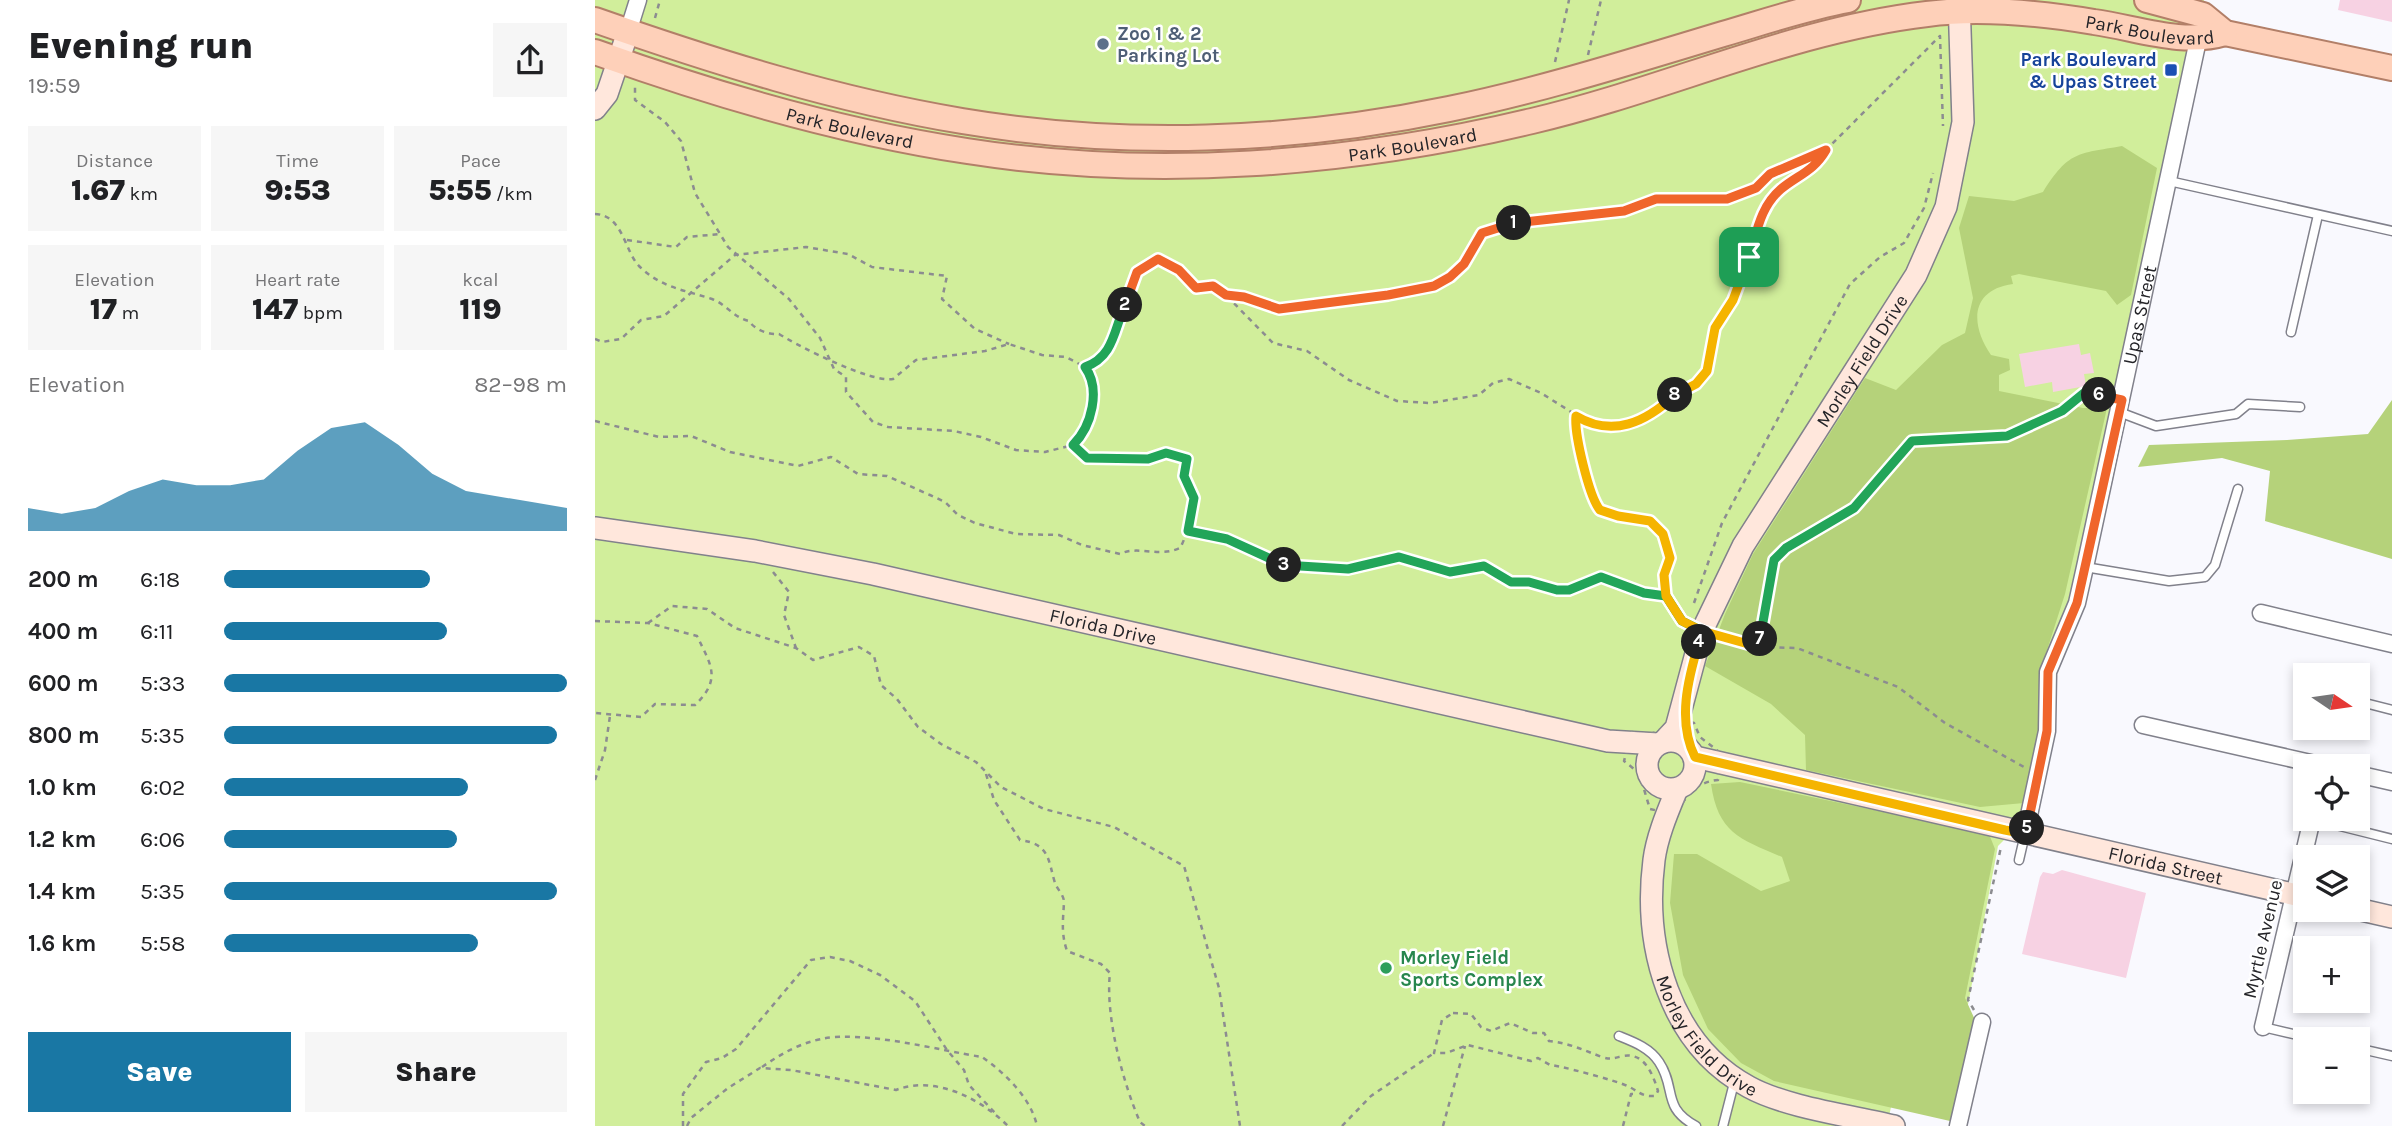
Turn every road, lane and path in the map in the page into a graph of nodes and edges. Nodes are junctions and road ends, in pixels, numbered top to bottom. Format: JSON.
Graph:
{"nodes":[{"id":1,"x":638,"y":0,"type":"edge"},
{"id":2,"x":660,"y":0,"type":"edge"},
{"id":3,"x":1569,"y":0,"type":"edge"},
{"id":4,"x":1601,"y":0,"type":"edge"},
{"id":5,"x":1847,"y":0,"type":"edge"},
{"id":6,"x":2147,"y":0,"type":"edge"},
{"id":7,"x":1959,"y":6,"type":"edge"},
{"id":8,"x":2205,"y":7,"type":"edge"},
{"id":9,"x":655,"y":18,"type":"dead end"},
{"id":10,"x":595,"y":20,"type":"edge"},
{"id":11,"x":628,"y":32,"type":"junction"},
{"id":12,"x":2225,"y":33,"type":"junction"},
{"id":13,"x":2198,"y":40,"type":"junction"},
{"id":14,"x":595,"y":52,"type":"edge"},
{"id":15,"x":1588,"y":56,"type":"dead end"},
{"id":16,"x":618,"y":60,"type":"junction"},
{"id":17,"x":1554,"y":66,"type":"dead end"},
{"id":18,"x":2392,"y":68,"type":"edge"},
{"id":19,"x":635,"y":87,"type":"dead end"},
{"id":20,"x":595,"y":109,"type":"edge"},
{"id":21,"x":1943,"y":133,"type":"dead end"},
{"id":22,"x":1826,"y":150,"type":"junction"},
{"id":23,"x":1933,"y":170,"type":"dead end"},
{"id":24,"x":2169,"y":181,"type":"junction"},
{"id":25,"x":595,"y":214,"type":"edge"},
{"id":26,"x":2318,"y":215,"type":"junction"},
{"id":27,"x":2392,"y":231,"type":"edge"},
{"id":28,"x":720,"y":234,"type":"junction"},
{"id":29,"x":625,"y":240,"type":"junction"},
{"id":30,"x":735,"y":255,"type":"junction"},
{"id":31,"x":692,"y":294,"type":"junction"},
{"id":32,"x":1226,"y":295,"type":"junction"},
{"id":33,"x":2291,"y":332,"type":"dead end"},
{"id":34,"x":595,"y":339,"type":"edge"},
{"id":35,"x":1009,"y":344,"type":"junction"},
{"id":36,"x":830,"y":360,"type":"junction"},
{"id":37,"x":1085,"y":367,"type":"junction"},
{"id":38,"x":2120,"y":406,"type":"junction"},
{"id":39,"x":2300,"y":407,"type":"dead end"},
{"id":40,"x":1576,"y":416,"type":"junction"},
{"id":41,"x":595,"y":421,"type":"edge"},
{"id":42,"x":1073,"y":445,"type":"junction"},
{"id":43,"x":2238,"y":489,"type":"dead end"},
{"id":44,"x":595,"y":528,"type":"edge"},
{"id":45,"x":1188,"y":531,"type":"junction"},
{"id":46,"x":755,"y":551,"type":"junction"},
{"id":47,"x":2085,"y":567,"type":"junction"},
{"id":48,"x":1666,"y":596,"type":"junction"},
{"id":49,"x":2261,"y":613,"type":"dead end"},
{"id":50,"x":595,"y":621,"type":"edge"},
{"id":51,"x":648,"y":624,"type":"junction"},
{"id":52,"x":1696,"y":628,"type":"junction"},
{"id":53,"x":2392,"y":644,"type":"edge"},
{"id":54,"x":1759,"y":647,"type":"junction"},
{"id":55,"x":796,"y":648,"type":"junction"},
{"id":56,"x":1685,"y":700,"type":"junction"},
{"id":57,"x":2370,"y":704,"type":"edge"},
{"id":58,"x":2392,"y":710,"type":"edge"},
{"id":59,"x":595,"y":713,"type":"edge"},
{"id":60,"x":610,"y":715,"type":"junction"},
{"id":61,"x":2143,"y":725,"type":"dead end"},
{"id":62,"x":1608,"y":741,"type":"junction"},
{"id":63,"x":1661,"y":743,"type":"junction"},
{"id":64,"x":1691,"y":752,"type":"junction"},
{"id":65,"x":2293,"y":759,"type":"edge"},
{"id":66,"x":1624,"y":761,"type":"dead end"},
{"id":67,"x":2042,"y":766,"type":"junction"},
{"id":68,"x":1746,"y":769,"type":"junction"},
{"id":69,"x":985,"y":771,"type":"junction"},
{"id":70,"x":1651,"y":776,"type":"junction"},
{"id":71,"x":2370,"y":777,"type":"edge"},
{"id":72,"x":595,"y":780,"type":"edge"},
{"id":73,"x":2392,"y":782,"type":"edge"},
{"id":74,"x":1683,"y":785,"type":"junction"},
{"id":75,"x":1650,"y":809,"type":"dead end"},
{"id":76,"x":2360,"y":831,"type":"edge"},
{"id":77,"x":2015,"y":832,"type":"junction"},
{"id":78,"x":1660,"y":834,"type":"junction"},
{"id":79,"x":2392,"y":839,"type":"edge"},
{"id":80,"x":2019,"y":860,"type":"dead end"},
{"id":81,"x":2293,"y":895,"type":"edge"},
{"id":82,"x":2370,"y":912,"type":"edge"},
{"id":83,"x":2392,"y":917,"type":"edge"},
{"id":84,"x":2293,"y":918,"type":"edge"},
{"id":85,"x":1982,"y":1022,"type":"joint"},
{"id":86,"x":2263,"y":1027,"type":"joint"},
{"id":87,"x":2293,"y":1034,"type":"edge"},
{"id":88,"x":1619,"y":1036,"type":"dead end"},
{"id":89,"x":1465,"y":1046,"type":"junction"},
{"id":90,"x":947,"y":1050,"type":"junction"},
{"id":91,"x":2370,"y":1051,"type":"edge"},
{"id":92,"x":1434,"y":1053,"type":"junction"},
{"id":93,"x":2392,"y":1056,"type":"edge"},
{"id":94,"x":760,"y":1068,"type":"junction"},
{"id":95,"x":1735,"y":1079,"type":"junction"},
{"id":96,"x":1638,"y":1094,"type":"junction"},
{"id":97,"x":995,"y":1113,"type":"junction"},
{"id":98,"x":1142,"y":1125,"type":"edge"},
{"id":99,"x":685,"y":1126,"type":"edge"},
{"id":100,"x":1008,"y":1126,"type":"edge"},
{"id":101,"x":1037,"y":1126,"type":"edge"},
{"id":102,"x":1240,"y":1126,"type":"edge"},
{"id":103,"x":1342,"y":1126,"type":"edge"},
{"id":104,"x":1443,"y":1126,"type":"edge"},
{"id":105,"x":1623,"y":1126,"type":"edge"},
{"id":106,"x":1696,"y":1126,"type":"edge"},
{"id":107,"x":1723,"y":1126,"type":"edge"},
{"id":108,"x":1894,"y":1126,"type":"edge"},
{"id":109,"x":1958,"y":1126,"type":"edge"}],
"edges":[{"from":1,"to":11,"type":"street"},
{"from":2,"to":9,"type":"path"},
{"from":3,"to":17,"type":"path"},
{"from":4,"to":15,"type":"path"},
{"from":5,"to":11,"type":"main road","name":"Park Boulevard"},
{"from":6,"to":8,"type":"main road","name":"Park Boulevard"},
{"from":7,"to":13,"type":"main road","name":"Park Boulevard"},
{"from":7,"to":16,"type":"main road","name":"Park Boulevard"},
{"from":7,"to":52,"type":"street","name":"Morley Field Drive"},
{"from":8,"to":12,"type":"main road","name":"Park Boulevard"},
{"from":8,"to":13,"type":"street","name":"Upas Street"},
{"from":10,"to":11,"type":"main road","name":"Park Boulevard"},
{"from":11,"to":16,"type":"street"},
{"from":12,"to":13,"type":"main road","name":"Park Boulevard"},
{"from":12,"to":18,"type":"main road","name":"Park Boulevard"},
{"from":13,"to":24,"type":"street","name":"Upas Street"},
{"from":14,"to":16,"type":"main road","name":"Park Boulevard"},
{"from":16,"to":20,"type":"street"},
{"from":19,"to":28,"type":"path"},
{"from":21,"to":22,"type":"path"},
{"from":22,"to":32,"type":"path"},
{"from":22,"to":40,"type":"path"},
{"from":23,"to":52,"type":"path"},
{"from":24,"to":26,"type":"lane"},
{"from":24,"to":38,"type":"street","name":"Upas Street"},
{"from":25,"to":29,"type":"path"},
{"from":26,"to":27,"type":"lane"},
{"from":26,"to":33,"type":"lane"},
{"from":28,"to":29,"type":"path"},
{"from":28,"to":30,"type":"path"},
{"from":29,"to":31,"type":"path"},
{"from":30,"to":31,"type":"path"},
{"from":30,"to":35,"type":"path"},
{"from":30,"to":36,"type":"path"},
{"from":31,"to":34,"type":"path"},
{"from":31,"to":36,"type":"path"},
{"from":32,"to":37,"type":"path"},
{"from":32,"to":40,"type":"path"},
{"from":35,"to":36,"type":"path"},
{"from":35,"to":37,"type":"path"},
{"from":36,"to":42,"type":"path"},
{"from":37,"to":42,"type":"path"},
{"from":38,"to":39,"type":"lane"},
{"from":38,"to":47,"type":"street","name":"Upas Street"},
{"from":38,"to":54,"type":"path"},
{"from":40,"to":48,"type":"path"},
{"from":41,"to":45,"type":"path"},
{"from":42,"to":45,"type":"path"},
{"from":43,"to":47,"type":"lane"},
{"from":44,"to":46,"type":"street","name":"Florida Drive"},
{"from":45,"to":48,"type":"path"},
{"from":46,"to":55,"type":"path"},
{"from":46,"to":62,"type":"street","name":"Florida Drive"},
{"from":47,"to":67,"type":"street","name":"Upas Street"},
{"from":48,"to":52,"type":"path"},
{"from":49,"to":53,"type":"street"},
{"from":50,"to":51,"type":"path"},
{"from":51,"to":55,"type":"path"},
{"from":51,"to":60,"type":"path"},
{"from":52,"to":54,"type":"path"},
{"from":52,"to":56,"type":"street","name":"Morley Field Drive"},
{"from":54,"to":67,"type":"path"},
{"from":55,"to":69,"type":"path"},
{"from":56,"to":63,"type":"street","name":"Morley Field Drive"},
{"from":56,"to":64,"type":"street","name":"Morley Field Drive"},
{"from":57,"to":58,"type":"lane"},
{"from":59,"to":60,"type":"path"},
{"from":60,"to":72,"type":"path"},
{"from":61,"to":65,"type":"street"},
{"from":62,"to":63,"type":"street","name":"Florida Drive"},
{"from":62,"to":70,"type":"street","name":"Florida Drive"},
{"from":63,"to":64,"type":"street"},
{"from":63,"to":70,"type":"street"},
{"from":64,"to":68,"type":"street"},
{"from":64,"to":74,"type":"street"},
{"from":66,"to":75,"type":"path"},
{"from":67,"to":77,"type":"street","name":"Upas Street"},
{"from":68,"to":74,"type":"street"},
{"from":68,"to":77,"type":"street"},
{"from":69,"to":98,"type":"path"},
{"from":69,"to":102,"type":"path"},
{"from":70,"to":74,"type":"street"},
{"from":70,"to":78,"type":"street","name":"Morley Field Drive"},
{"from":71,"to":73,"type":"street"},
{"from":74,"to":78,"type":"street","name":"Morley Field Drive"},
{"from":76,"to":79,"type":"lane"},
{"from":77,"to":80,"type":"lane"},
{"from":77,"to":81,"type":"street","name":"Florida Street"},
{"from":77,"to":85,"type":"path"},
{"from":78,"to":95,"type":"street","name":"Morley Field Drive"},
{"from":82,"to":83,"type":"street"},
{"from":84,"to":86,"type":"street","name":"Myrtle Avenue"},
{"from":85,"to":109,"type":"street"},
{"from":86,"to":87,"type":"lane"},
{"from":88,"to":106,"type":"lane"},
{"from":89,"to":92,"type":"path"},
{"from":89,"to":96,"type":"path"},
{"from":89,"to":104,"type":"path"},
{"from":90,"to":94,"type":"path"},
{"from":90,"to":97,"type":"path"},
{"from":90,"to":99,"type":"path"},
{"from":90,"to":101,"type":"path"},
{"from":91,"to":93,"type":"lane"},
{"from":92,"to":96,"type":"path"},
{"from":92,"to":103,"type":"path"},
{"from":94,"to":97,"type":"path"},
{"from":94,"to":99,"type":"path"},
{"from":95,"to":107,"type":"lane"},
{"from":95,"to":108,"type":"street","name":"Morley Field Drive"},
{"from":96,"to":105,"type":"path"},
{"from":97,"to":100,"type":"path"}]}
